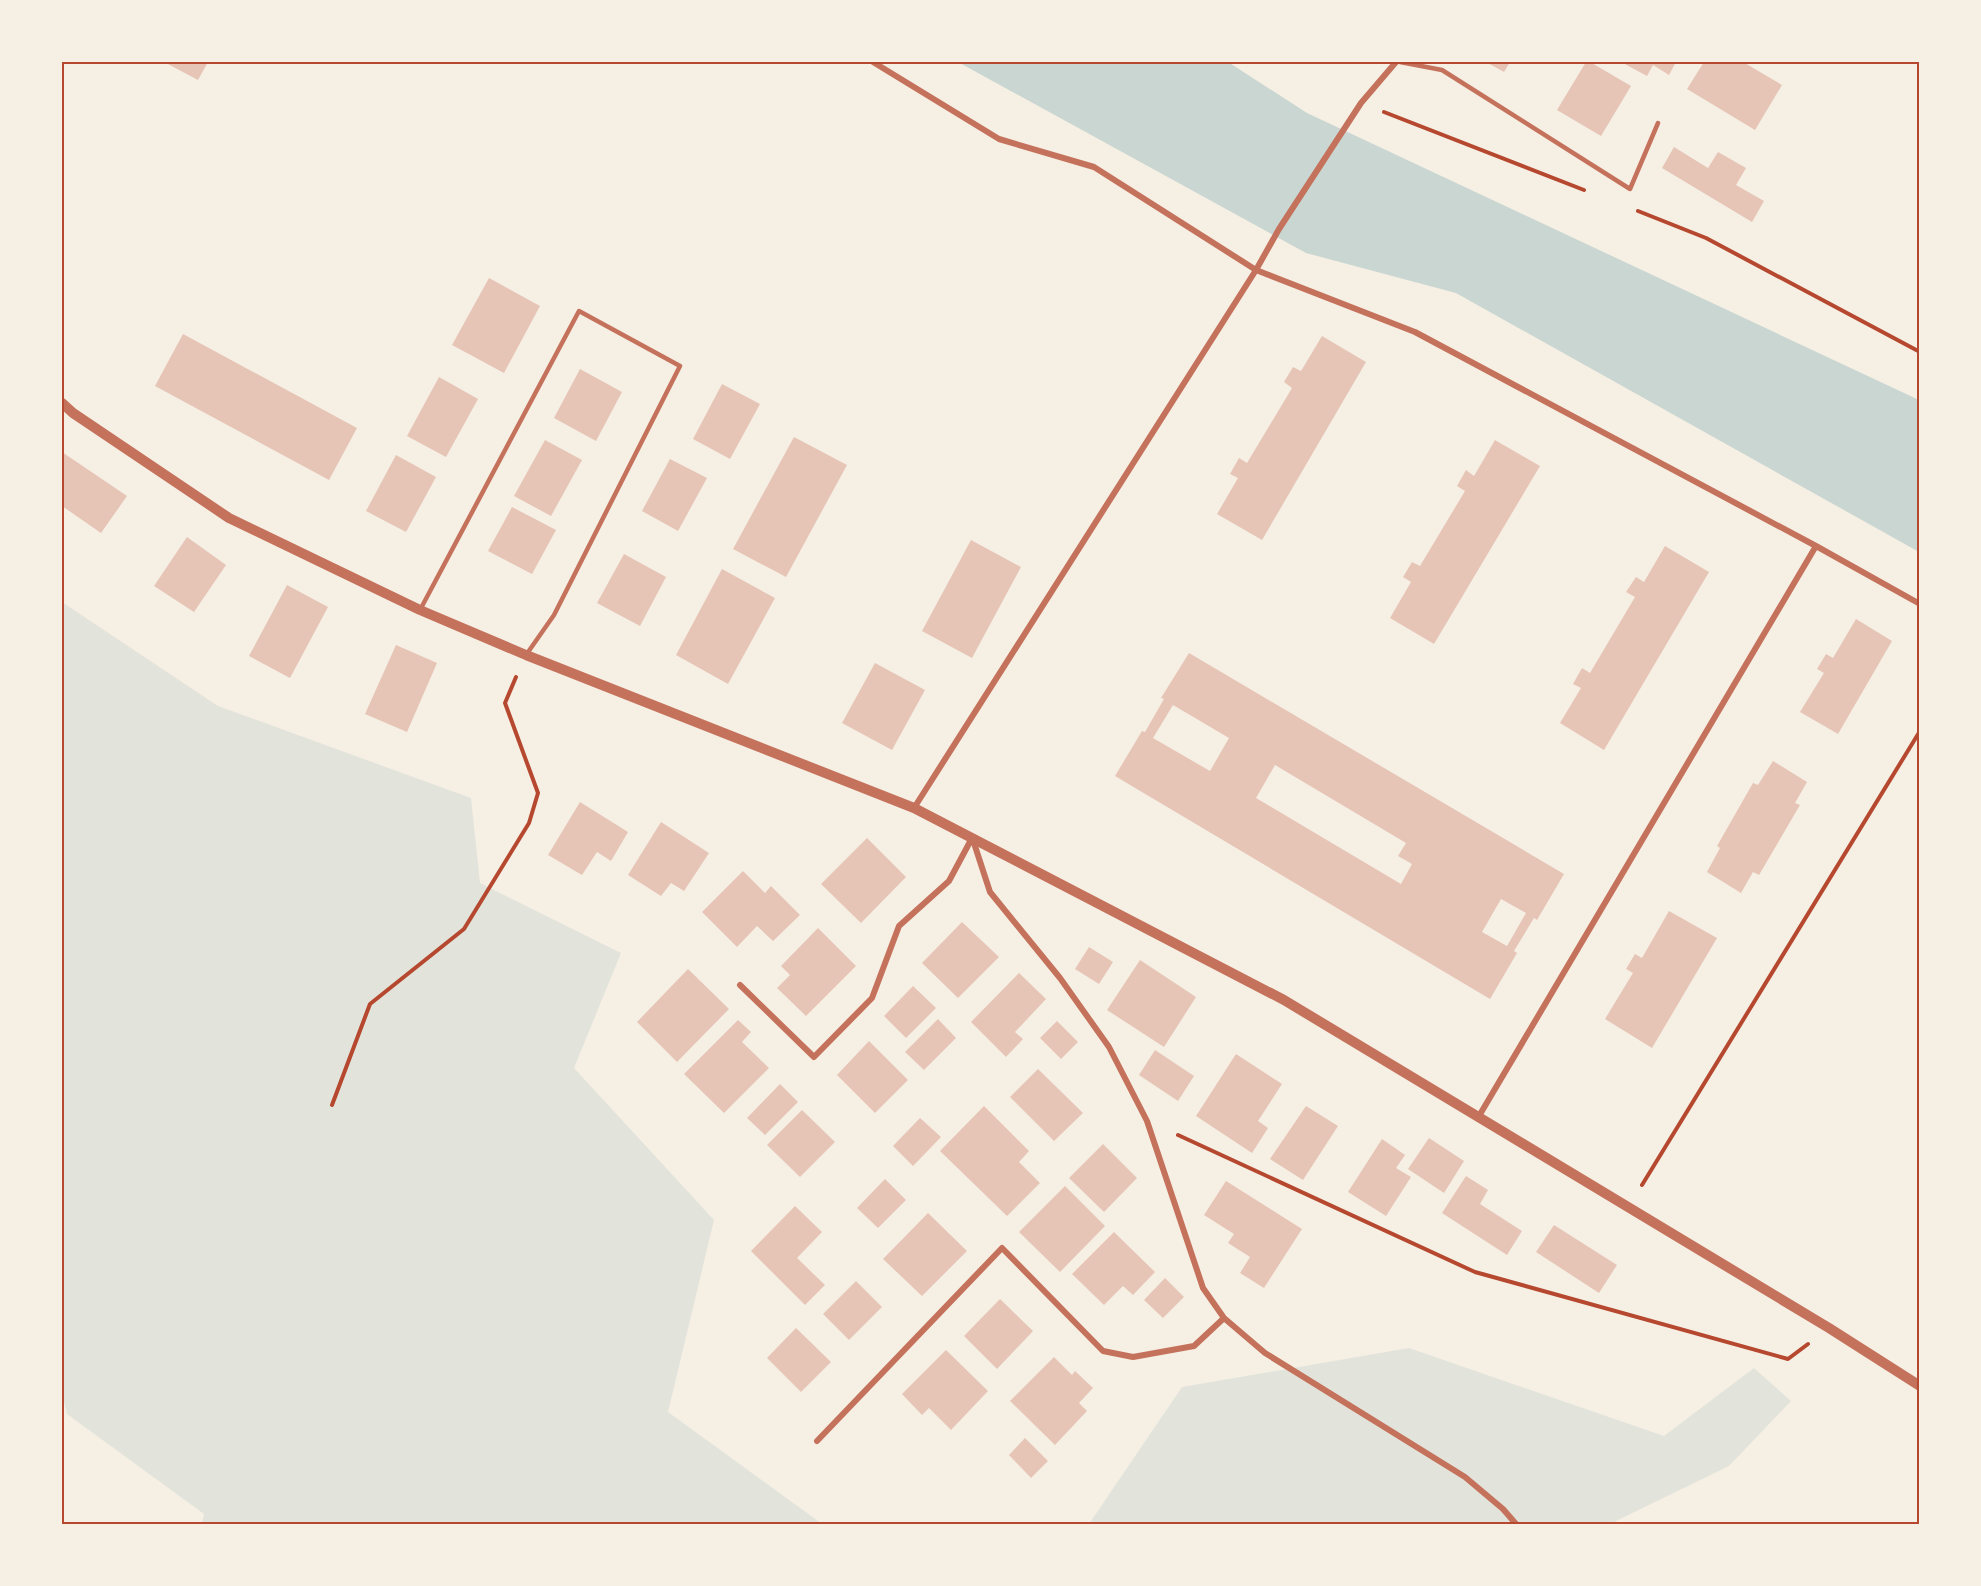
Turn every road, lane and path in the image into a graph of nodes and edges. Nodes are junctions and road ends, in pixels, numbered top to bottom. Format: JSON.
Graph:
{"nodes":[{"id":1,"x":873,"y":62,"type":"edge"},
{"id":2,"x":1398,"y":62,"type":"edge"},
{"id":3,"x":1361,"y":103,"type":"junction"},
{"id":4,"x":1658,"y":123,"type":"dead end"},
{"id":5,"x":1595,"y":194,"type":"dead end"},
{"id":6,"x":1628,"y":207,"type":"dead end"},
{"id":7,"x":1256,"y":270,"type":"junction"},
{"id":8,"x":1920,"y":352,"type":"edge"},
{"id":9,"x":62,"y":403,"type":"edge"},
{"id":10,"x":1816,"y":546,"type":"junction"},
{"id":11,"x":1920,"y":604,"type":"edge"},
{"id":12,"x":420,"y":610,"type":"junction"},
{"id":13,"x":526,"y":655,"type":"junction"},
{"id":14,"x":1920,"y":731,"type":"edge"},
{"id":15,"x":915,"y":808,"type":"junction"},
{"id":16,"x":972,"y":838,"type":"junction"},
{"id":17,"x":740,"y":986,"type":"dead end"},
{"id":18,"x":332,"y":1106,"type":"dead end"},
{"id":19,"x":1479,"y":1116,"type":"junction"},
{"id":20,"x":1147,"y":1121,"type":"junction"},
{"id":21,"x":1629,"y":1206,"type":"junction"},
{"id":22,"x":1224,"y":1318,"type":"junction"},
{"id":23,"x":1829,"y":1328,"type":"junction"},
{"id":24,"x":1920,"y":1386,"type":"edge"},
{"id":25,"x":817,"y":1442,"type":"dead end"},
{"id":26,"x":1516,"y":1524,"type":"edge"}],
"edges":[{"from":1,"to":7,"type":"street"},
{"from":2,"to":3,"type":"street"},
{"from":2,"to":4,"type":"lane"},
{"from":3,"to":5,"type":"path"},
{"from":3,"to":7,"type":"street"},
{"from":6,"to":8,"type":"path"},
{"from":7,"to":10,"type":"street"},
{"from":7,"to":15,"type":"street"},
{"from":9,"to":12,"type":"street"},
{"from":10,"to":11,"type":"street"},
{"from":10,"to":19,"type":"street"},
{"from":12,"to":13,"type":"street"},
{"from":12,"to":13,"type":"lane"},
{"from":13,"to":15,"type":"street"},
{"from":13,"to":18,"type":"path"},
{"from":14,"to":21,"type":"path"},
{"from":15,"to":16,"type":"street"},
{"from":16,"to":17,"type":"street"},
{"from":16,"to":19,"type":"street"},
{"from":16,"to":20,"type":"street"},
{"from":19,"to":21,"type":"street"},
{"from":20,"to":22,"type":"street"},
{"from":20,"to":23,"type":"path"},
{"from":21,"to":23,"type":"street"},
{"from":22,"to":25,"type":"street"},
{"from":22,"to":26,"type":"street"},
{"from":23,"to":24,"type":"street"}]}
